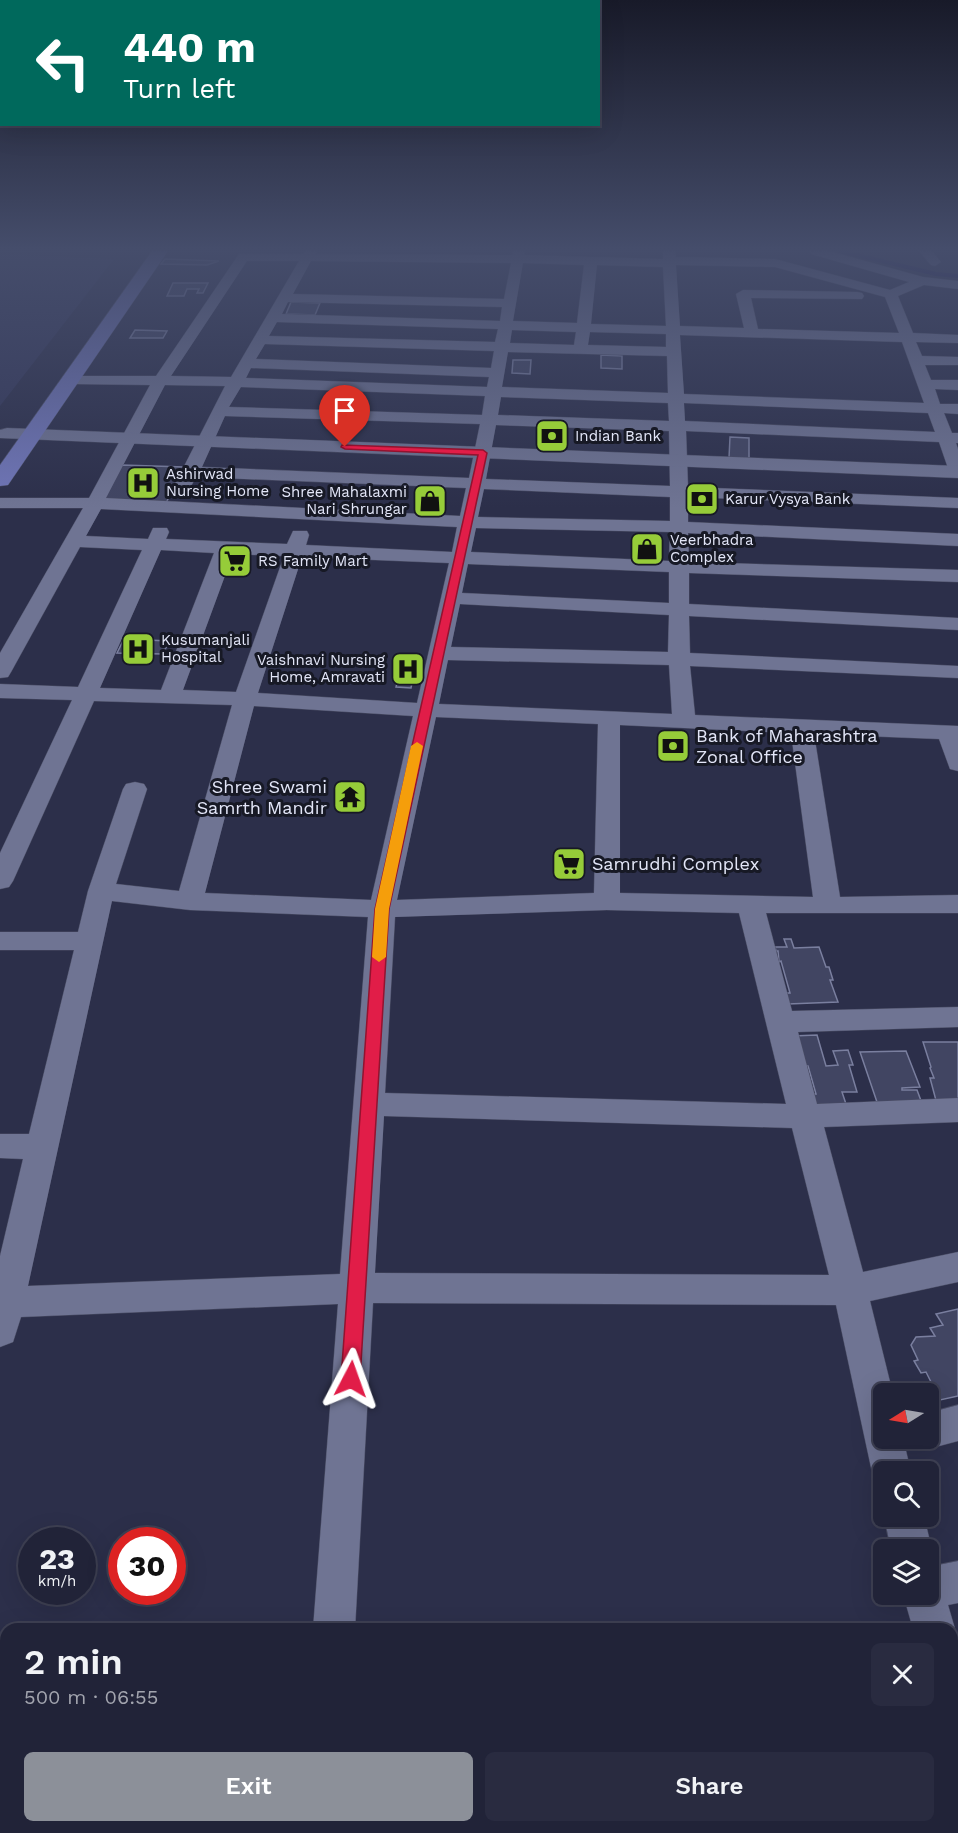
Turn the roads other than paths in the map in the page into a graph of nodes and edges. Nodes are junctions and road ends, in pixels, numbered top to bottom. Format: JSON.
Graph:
{"nodes":[{"id":1,"x":79,"y":337,"type":"edge"},
{"id":2,"x":102,"y":337,"type":"edge"},
{"id":3,"x":190,"y":337,"type":"edge"},
{"id":4,"x":262,"y":337,"type":"edge"},
{"id":5,"x":317,"y":337,"type":"edge"},
{"id":6,"x":504,"y":337,"type":"edge"},
{"id":7,"x":542,"y":337,"type":"edge"},
{"id":8,"x":582,"y":337,"type":"edge"},
{"id":9,"x":673,"y":337,"type":"edge"},
{"id":10,"x":888,"y":337,"type":"edge"},
{"id":11,"x":906,"y":337,"type":"junction"},
{"id":12,"x":958,"y":339,"type":"edge"},
{"id":13,"x":260,"y":340,"type":"junction"},
{"id":14,"x":75,"y":342,"type":"dead end"},
{"id":15,"x":581,"y":349,"type":"junction"},
{"id":16,"x":674,"y":352,"type":"junction"},
{"id":17,"x":915,"y":360,"type":"junction"},
{"id":18,"x":958,"y":361,"type":"edge"},
{"id":19,"x":246,"y":363,"type":"junction"},
{"id":20,"x":72,"y":380,"type":"junction"},
{"id":21,"x":160,"y":381,"type":"junction"},
{"id":22,"x":235,"y":382,"type":"junction"},
{"id":23,"x":496,"y":383,"type":"junction"},
{"id":24,"x":925,"y":384,"type":"junction"},
{"id":25,"x":958,"y":385,"type":"edge"},
{"id":26,"x":676,"y":399,"type":"junction"},
{"id":27,"x":934,"y":408,"type":"junction"},
{"id":28,"x":958,"y":409,"type":"edge"},
{"id":29,"x":219,"y":411,"type":"junction"},
{"id":30,"x":489,"y":420,"type":"junction"},
{"id":31,"x":26,"y":425,"type":"junction"},
{"id":32,"x":678,"y":426,"type":"junction"},
{"id":33,"x":130,"y":438,"type":"junction"},
{"id":34,"x":952,"y":438,"type":"edge"},
{"id":35,"x":4,"y":440,"type":"edge"},
{"id":36,"x":207,"y":441,"type":"junction"},
{"id":37,"x":483,"y":453,"type":"junction"},
{"id":38,"x":679,"y":460,"type":"junction"},
{"id":39,"x":958,"y":471,"type":"edge"},
{"id":40,"x":190,"y":472,"type":"junction"},
{"id":41,"x":0,"y":480,"type":"edge"},
{"id":42,"x":477,"y":482,"type":"junction"},
{"id":43,"x":679,"y":490,"type":"junction"},
{"id":44,"x":0,"y":503,"type":"edge"},
{"id":45,"x":95,"y":503,"type":"junction"},
{"id":46,"x":958,"y":503,"type":"edge"},
{"id":47,"x":172,"y":507,"type":"junction"},
{"id":48,"x":307,"y":514,"type":"junction"},
{"id":49,"x":468,"y":522,"type":"junction"},
{"id":50,"x":678,"y":527,"type":"junction"},
{"id":51,"x":958,"y":540,"type":"edge"},
{"id":52,"x":74,"y":541,"type":"junction"},
{"id":53,"x":153,"y":545,"type":"junction"},
{"id":54,"x":225,"y":549,"type":"junction"},
{"id":55,"x":294,"y":551,"type":"junction"},
{"id":56,"x":460,"y":558,"type":"junction"},
{"id":57,"x":678,"y":567,"type":"junction"},
{"id":58,"x":958,"y":576,"type":"edge"},
{"id":59,"x":452,"y":598,"type":"junction"},
{"id":60,"x":679,"y":609,"type":"junction"},
{"id":61,"x":958,"y":624,"type":"edge"},
{"id":62,"x":438,"y":653,"type":"junction"},
{"id":63,"x":679,"y":659,"type":"junction"},
{"id":64,"x":0,"y":672,"type":"edge"},
{"id":65,"x":958,"y":672,"type":"edge"},
{"id":66,"x":0,"y":691,"type":"edge"},
{"id":67,"x":86,"y":695,"type":"junction"},
{"id":68,"x":169,"y":697,"type":"junction"},
{"id":69,"x":245,"y":699,"type":"junction"},
{"id":70,"x":425,"y":710,"type":"junction"},
{"id":71,"x":609,"y":718,"type":"junction"},
{"id":72,"x":684,"y":721,"type":"junction"},
{"id":73,"x":801,"y":726,"type":"junction"},
{"id":74,"x":953,"y":733,"type":"edge"},
{"id":75,"x":958,"y":764,"type":"edge"},
{"id":76,"x":135,"y":789,"type":"dead end"},
{"id":77,"x":0,"y":881,"type":"edge"},
{"id":78,"x":101,"y":891,"type":"junction"},
{"id":79,"x":190,"y":901,"type":"junction"},
{"id":80,"x":608,"y":901,"type":"junction"},
{"id":81,"x":750,"y":904,"type":"junction"},
{"id":82,"x":958,"y":904,"type":"edge"},
{"id":83,"x":828,"y":906,"type":"junction"},
{"id":84,"x":382,"y":909,"type":"junction"},
{"id":85,"x":0,"y":941,"type":"edge"},
{"id":86,"x":89,"y":941,"type":"junction"},
{"id":87,"x":958,"y":1017,"type":"edge"},
{"id":88,"x":782,"y":1022,"type":"junction"},
{"id":89,"x":369,"y":1104,"type":"junction"},
{"id":90,"x":958,"y":1110,"type":"edge"},
{"id":91,"x":806,"y":1116,"type":"junction"},
{"id":92,"x":0,"y":1146,"type":"edge"},
{"id":93,"x":42,"y":1147,"type":"junction"},
{"id":94,"x":958,"y":1267,"type":"edge"},
{"id":95,"x":357,"y":1288,"type":"junction"},
{"id":96,"x":850,"y":1290,"type":"junction"},
{"id":97,"x":3,"y":1317,"type":"edge"},
{"id":98,"x":958,"y":1423,"type":"edge"},
{"id":99,"x":939,"y":1428,"type":"edge"},
{"id":100,"x":892,"y":1451,"type":"edge"},
{"id":101,"x":958,"y":1581,"type":"edge"},
{"id":102,"x":939,"y":1585,"type":"edge"},
{"id":103,"x":927,"y":1605,"type":"edge"},
{"id":104,"x":334,"y":1623,"type":"edge"},
{"id":105,"x":932,"y":1623,"type":"edge"}],
"edges":[{"from":1,"to":14,"type":"main road"},
{"from":2,"to":20,"type":"main road"},
{"from":3,"to":21,"type":"street"},
{"from":4,"to":13,"type":"street"},
{"from":5,"to":13,"type":"street"},
{"from":6,"to":23,"type":"street"},
{"from":7,"to":15,"type":"street"},
{"from":8,"to":15,"type":"street"},
{"from":9,"to":16,"type":"street"},
{"from":10,"to":11,"type":"street"},
{"from":11,"to":12,"type":"street"},
{"from":11,"to":17,"type":"street"},
{"from":13,"to":19,"type":"street"},
{"from":15,"to":16,"type":"street"},
{"from":16,"to":26,"type":"street"},
{"from":17,"to":18,"type":"street"},
{"from":17,"to":24,"type":"street"},
{"from":19,"to":22,"type":"street"},
{"from":19,"to":23,"type":"street"},
{"from":20,"to":21,"type":"street"},
{"from":20,"to":31,"type":"main road"},
{"from":21,"to":22,"type":"street"},
{"from":21,"to":33,"type":"street"},
{"from":22,"to":23,"type":"street"},
{"from":22,"to":29,"type":"street"},
{"from":23,"to":26,"type":"street"},
{"from":23,"to":30,"type":"street"},
{"from":24,"to":25,"type":"street"},
{"from":24,"to":27,"type":"street"},
{"from":26,"to":27,"type":"street"},
{"from":26,"to":32,"type":"street"},
{"from":27,"to":28,"type":"street"},
{"from":27,"to":34,"type":"street"},
{"from":29,"to":30,"type":"street"},
{"from":29,"to":36,"type":"street"},
{"from":30,"to":32,"type":"street"},
{"from":30,"to":37,"type":"street"},
{"from":31,"to":33,"type":"street"},
{"from":31,"to":35,"type":"street"},
{"from":31,"to":41,"type":"main road"},
{"from":32,"to":34,"type":"street"},
{"from":32,"to":38,"type":"street"},
{"from":33,"to":36,"type":"street"},
{"from":33,"to":45,"type":"street"},
{"from":34,"to":39,"type":"street"},
{"from":36,"to":37,"type":"street"},
{"from":36,"to":40,"type":"street"},
{"from":37,"to":38,"type":"street"},
{"from":37,"to":42,"type":"street"},
{"from":38,"to":39,"type":"street"},
{"from":38,"to":43,"type":"street"},
{"from":40,"to":42,"type":"street"},
{"from":40,"to":47,"type":"street"},
{"from":42,"to":43,"type":"street"},
{"from":42,"to":49,"type":"street"},
{"from":43,"to":46,"type":"street"},
{"from":43,"to":50,"type":"street"},
{"from":44,"to":45,"type":"street"},
{"from":45,"to":47,"type":"street"},
{"from":45,"to":52,"type":"street"},
{"from":47,"to":48,"type":"street"},
{"from":47,"to":53,"type":"street"},
{"from":48,"to":49,"type":"street"},
{"from":48,"to":55,"type":"street"},
{"from":49,"to":50,"type":"street"},
{"from":49,"to":56,"type":"street"},
{"from":50,"to":51,"type":"street"},
{"from":50,"to":57,"type":"street"},
{"from":52,"to":53,"type":"street"},
{"from":52,"to":64,"type":"street"},
{"from":53,"to":54,"type":"street"},
{"from":53,"to":67,"type":"street"},
{"from":54,"to":55,"type":"street"},
{"from":54,"to":68,"type":"street"},
{"from":55,"to":56,"type":"street"},
{"from":55,"to":69,"type":"street"},
{"from":56,"to":57,"type":"street"},
{"from":56,"to":59,"type":"street"},
{"from":57,"to":58,"type":"street"},
{"from":57,"to":60,"type":"street"},
{"from":59,"to":60,"type":"street"},
{"from":59,"to":62,"type":"street"},
{"from":60,"to":61,"type":"street"},
{"from":60,"to":63,"type":"street"},
{"from":62,"to":63,"type":"street"},
{"from":62,"to":70,"type":"street"},
{"from":63,"to":65,"type":"street"},
{"from":63,"to":72,"type":"street"},
{"from":66,"to":67,"type":"street"},
{"from":67,"to":68,"type":"street"},
{"from":67,"to":77,"type":"street"},
{"from":68,"to":69,"type":"street"},
{"from":69,"to":70,"type":"street"},
{"from":69,"to":79,"type":"street"},
{"from":70,"to":71,"type":"street"},
{"from":70,"to":84,"type":"street"},
{"from":71,"to":72,"type":"street"},
{"from":71,"to":80,"type":"street"},
{"from":72,"to":73,"type":"street"},
{"from":73,"to":74,"type":"street"},
{"from":73,"to":83,"type":"street"},
{"from":74,"to":75,"type":"street"},
{"from":76,"to":78,"type":"street"},
{"from":78,"to":79,"type":"street"},
{"from":78,"to":86,"type":"street"},
{"from":79,"to":84,"type":"street"},
{"from":80,"to":81,"type":"street"},
{"from":80,"to":84,"type":"street"},
{"from":81,"to":83,"type":"street"},
{"from":81,"to":88,"type":"street"},
{"from":82,"to":83,"type":"street"},
{"from":84,"to":89,"type":"street"},
{"from":85,"to":86,"type":"street"},
{"from":86,"to":93,"type":"street"},
{"from":87,"to":88,"type":"street"},
{"from":88,"to":91,"type":"street"},
{"from":89,"to":91,"type":"street"},
{"from":89,"to":95,"type":"street"},
{"from":90,"to":91,"type":"street"},
{"from":91,"to":96,"type":"street"},
{"from":92,"to":93,"type":"street"},
{"from":93,"to":97,"type":"street"},
{"from":94,"to":96,"type":"street"},
{"from":95,"to":96,"type":"street"},
{"from":95,"to":97,"type":"street"},
{"from":95,"to":104,"type":"street"},
{"from":96,"to":100,"type":"street"},
{"from":98,"to":99,"type":"street"},
{"from":101,"to":102,"type":"street"},
{"from":103,"to":105,"type":"street"}]}
